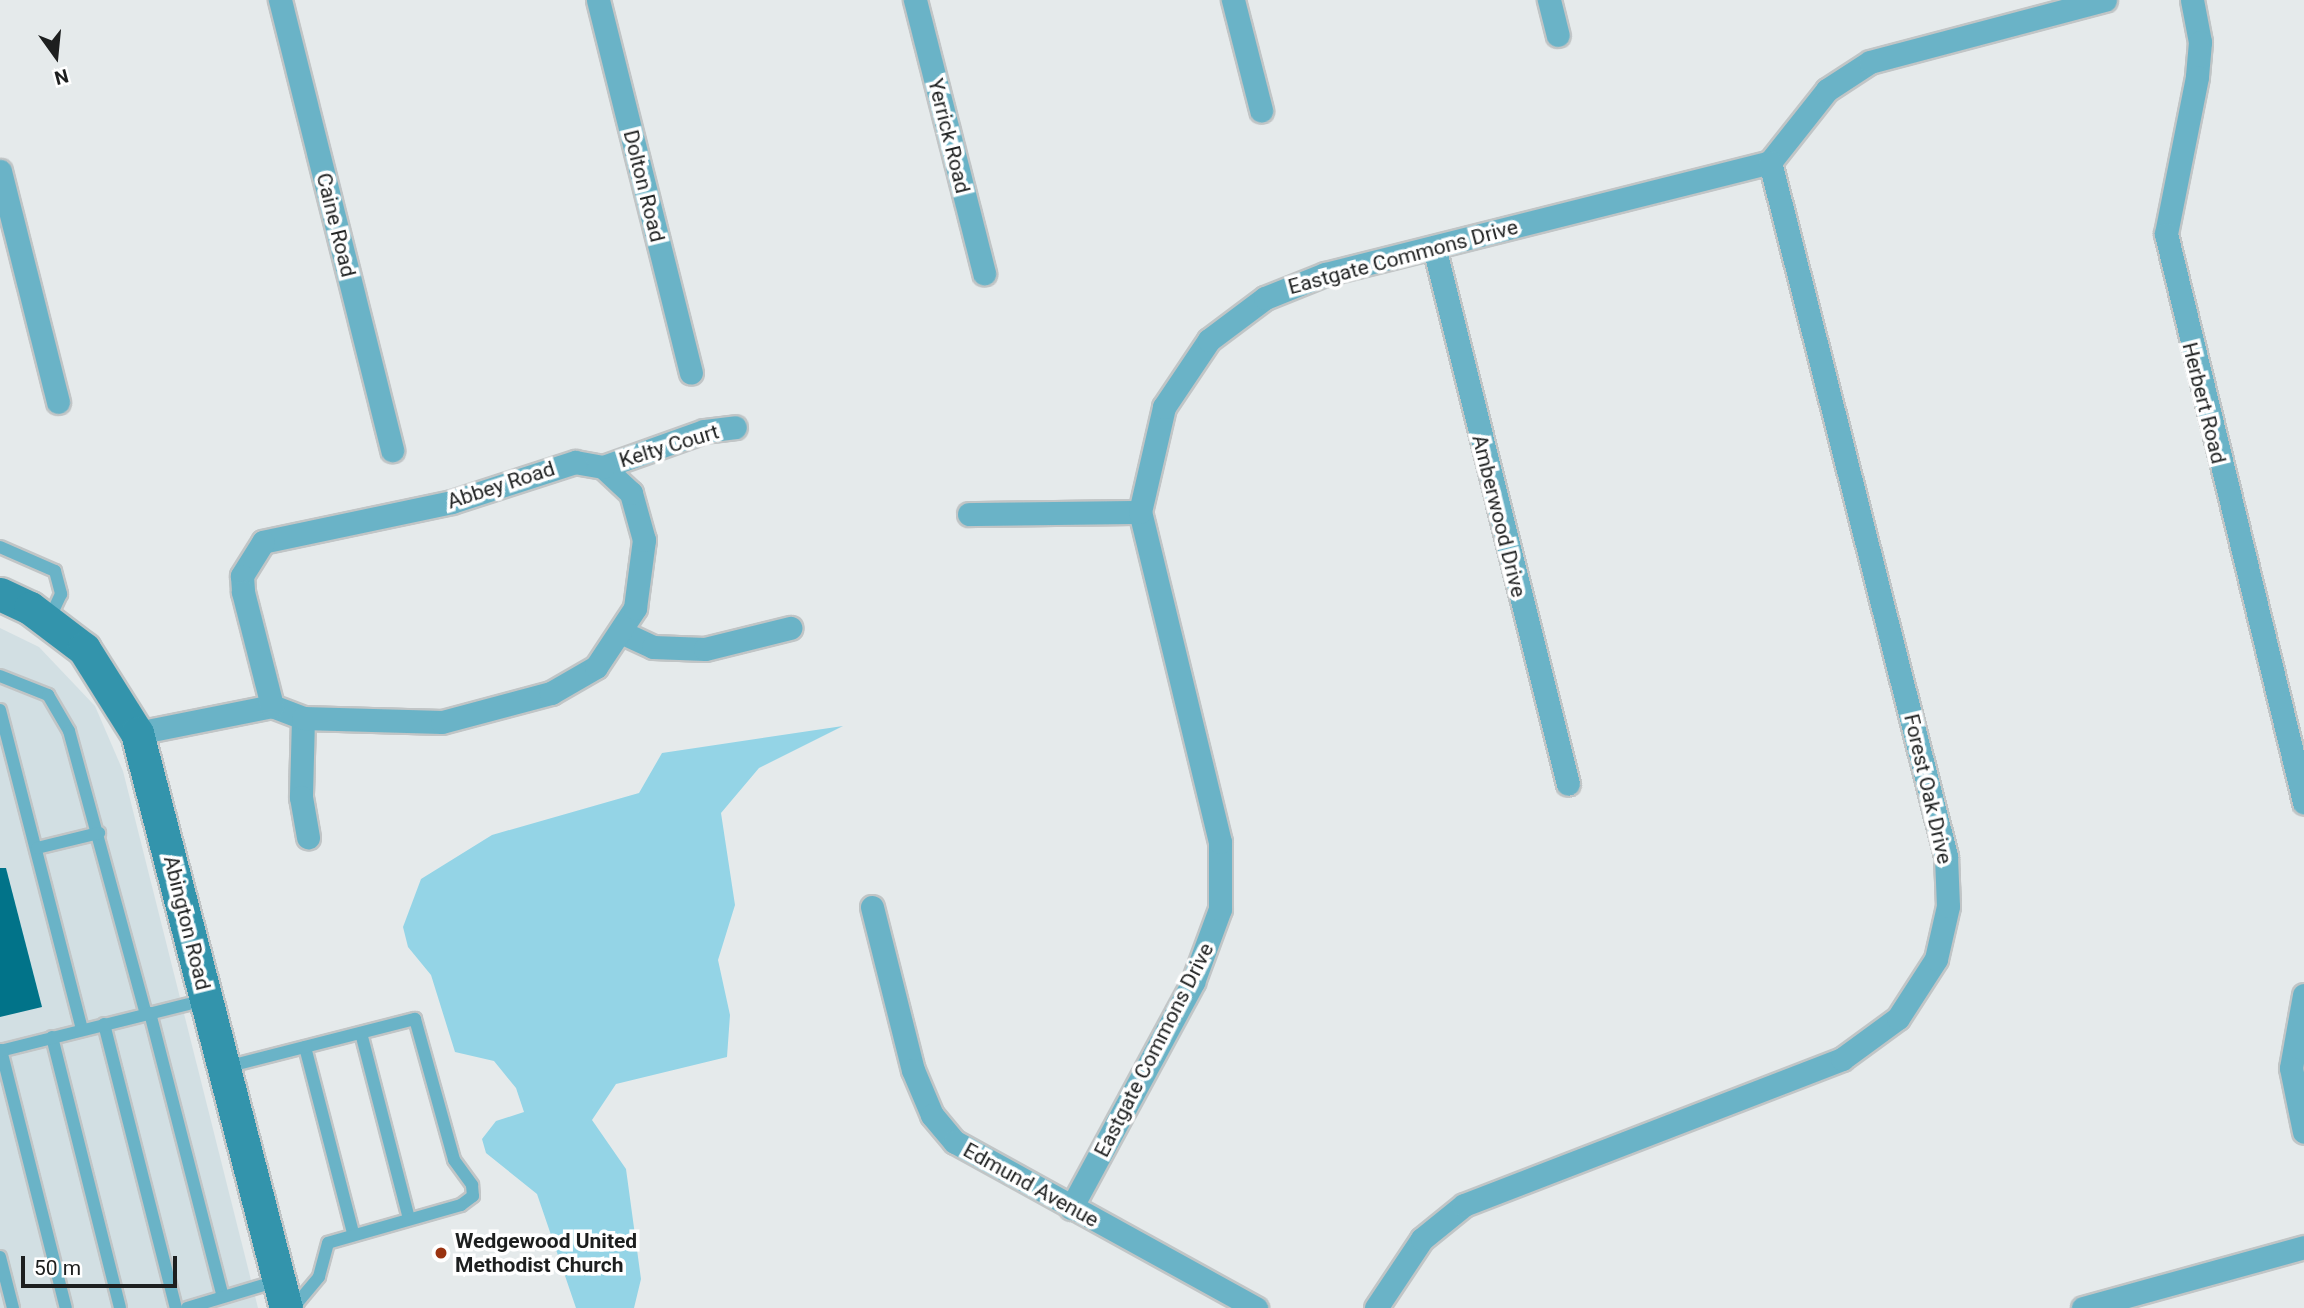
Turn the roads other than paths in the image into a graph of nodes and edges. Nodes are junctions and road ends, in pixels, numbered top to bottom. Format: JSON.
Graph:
{"nodes":[{"id":1,"x":280,"y":0,"type":"edge"},
{"id":2,"x":598,"y":0,"type":"edge"},
{"id":3,"x":915,"y":0,"type":"edge"},
{"id":4,"x":1233,"y":0,"type":"edge"},
{"id":5,"x":1549,"y":0,"type":"edge"},
{"id":6,"x":2105,"y":0,"type":"edge"},
{"id":7,"x":2192,"y":0,"type":"edge"},
{"id":8,"x":1558,"y":35,"type":"dead end"},
{"id":9,"x":1261,"y":110,"type":"dead end"},
{"id":10,"x":1770,"y":162,"type":"junction"},
{"id":11,"x":0,"y":171,"type":"edge"},
{"id":12,"x":1434,"y":247,"type":"junction"},
{"id":13,"x":984,"y":273,"type":"dead end"},
{"id":14,"x":691,"y":373,"type":"dead end"},
{"id":15,"x":58,"y":402,"type":"dead end"},
{"id":16,"x":735,"y":427,"type":"dead end"},
{"id":17,"x":391,"y":450,"type":"dead end"},
{"id":18,"x":603,"y":467,"type":"junction"},
{"id":19,"x":1140,"y":512,"type":"junction"},
{"id":20,"x":969,"y":514,"type":"dead end"},
{"id":21,"x":0,"y":547,"type":"edge"},
{"id":22,"x":0,"y":594,"type":"edge"},
{"id":23,"x":49,"y":620,"type":"junction"},
{"id":24,"x":790,"y":628,"type":"dead end"},
{"id":25,"x":623,"y":632,"type":"junction"},
{"id":26,"x":0,"y":676,"type":"edge"},
{"id":27,"x":272,"y":706,"type":"junction"},
{"id":28,"x":0,"y":710,"type":"edge"},
{"id":29,"x":303,"y":718,"type":"junction"},
{"id":30,"x":137,"y":733,"type":"junction"},
{"id":31,"x":1568,"y":784,"type":"dead end"},
{"id":32,"x":2304,"y":802,"type":"edge"},
{"id":33,"x":99,"y":832,"type":"junction"},
{"id":34,"x":308,"y":837,"type":"dead end"},
{"id":35,"x":37,"y":848,"type":"junction"},
{"id":36,"x":872,"y":907,"type":"dead end"},
{"id":37,"x":2304,"y":995,"type":"edge"},
{"id":38,"x":206,"y":1000,"type":"junction"},
{"id":39,"x":148,"y":1014,"type":"junction"},
{"id":40,"x":104,"y":1024,"type":"junction"},
{"id":41,"x":82,"y":1030,"type":"junction"},
{"id":42,"x":361,"y":1033,"type":"junction"},
{"id":43,"x":52,"y":1037,"type":"junction"},
{"id":44,"x":304,"y":1047,"type":"junction"},
{"id":45,"x":1,"y":1050,"type":"edge"},
{"id":46,"x":222,"y":1068,"type":"junction"},
{"id":47,"x":2304,"y":1132,"type":"edge"},
{"id":48,"x":1071,"y":1208,"type":"junction"},
{"id":49,"x":409,"y":1218,"type":"junction"},
{"id":50,"x":353,"y":1232,"type":"junction"},
{"id":51,"x":2304,"y":1247,"type":"edge"},
{"id":52,"x":0,"y":1257,"type":"edge"},
{"id":53,"x":223,"y":1297,"type":"junction"},
{"id":54,"x":286,"y":1299,"type":"edge"},
{"id":55,"x":13,"y":1308,"type":"edge"},
{"id":56,"x":66,"y":1308,"type":"edge"},
{"id":57,"x":120,"y":1308,"type":"edge"},
{"id":58,"x":176,"y":1308,"type":"edge"},
{"id":59,"x":187,"y":1308,"type":"edge"},
{"id":60,"x":1256,"y":1308,"type":"edge"},
{"id":61,"x":1376,"y":1308,"type":"edge"},
{"id":62,"x":2083,"y":1308,"type":"edge"}],
"edges":[{"from":1,"to":17,"type":"street","name":"Caine Road"},
{"from":2,"to":14,"type":"street","name":"Dolton Road"},
{"from":3,"to":13,"type":"street","name":"Yerrick Road"},
{"from":4,"to":9,"type":"street"},
{"from":5,"to":8,"type":"street"},
{"from":6,"to":10,"type":"street"},
{"from":7,"to":32,"type":"street","name":"Herbert Road"},
{"from":10,"to":12,"type":"street","name":"Eastgate Commons Drive"},
{"from":10,"to":61,"type":"street","name":"Forest Oak Drive"},
{"from":11,"to":15,"type":"street"},
{"from":12,"to":19,"type":"street","name":"Eastgate Commons Drive"},
{"from":12,"to":31,"type":"street","name":"Amberwood Drive"},
{"from":16,"to":18,"type":"street","name":"Kelty Court"},
{"from":18,"to":25,"type":"street"},
{"from":18,"to":27,"type":"street","name":"Abbey Road"},
{"from":19,"to":20,"type":"street"},
{"from":19,"to":48,"type":"street","name":"Eastgate Commons Drive"},
{"from":21,"to":23,"type":"lane"},
{"from":22,"to":23,"type":"street","name":"Abington Road"},
{"from":23,"to":30,"type":"street","name":"Abington Road"},
{"from":24,"to":25,"type":"street"},
{"from":25,"to":29,"type":"street"},
{"from":26,"to":33,"type":"lane"},
{"from":27,"to":29,"type":"street"},
{"from":27,"to":30,"type":"street"},
{"from":28,"to":35,"type":"lane"},
{"from":29,"to":34,"type":"street"},
{"from":30,"to":38,"type":"street","name":"Abington Road"},
{"from":33,"to":35,"type":"lane"},
{"from":33,"to":39,"type":"lane"},
{"from":35,"to":41,"type":"lane"},
{"from":36,"to":48,"type":"street","name":"Edmund Avenue"},
{"from":37,"to":47,"type":"street"},
{"from":38,"to":39,"type":"lane"},
{"from":38,"to":46,"type":"street","name":"Abington Road"},
{"from":39,"to":40,"type":"lane"},
{"from":39,"to":53,"type":"lane"},
{"from":40,"to":41,"type":"lane"},
{"from":40,"to":58,"type":"lane"},
{"from":41,"to":43,"type":"lane"},
{"from":42,"to":44,"type":"lane"},
{"from":42,"to":49,"type":"lane"},
{"from":42,"to":49,"type":"lane"},
{"from":43,"to":45,"type":"lane"},
{"from":43,"to":57,"type":"lane"},
{"from":44,"to":46,"type":"lane"},
{"from":44,"to":50,"type":"lane"},
{"from":45,"to":56,"type":"lane"},
{"from":46,"to":54,"type":"street","name":"Abington Road"},
{"from":48,"to":60,"type":"street","name":"Edmund Avenue"},
{"from":49,"to":50,"type":"lane"},
{"from":50,"to":54,"type":"lane"},
{"from":51,"to":62,"type":"street"},
{"from":52,"to":55,"type":"lane"},
{"from":53,"to":54,"type":"lane"},
{"from":53,"to":59,"type":"lane"}]}
